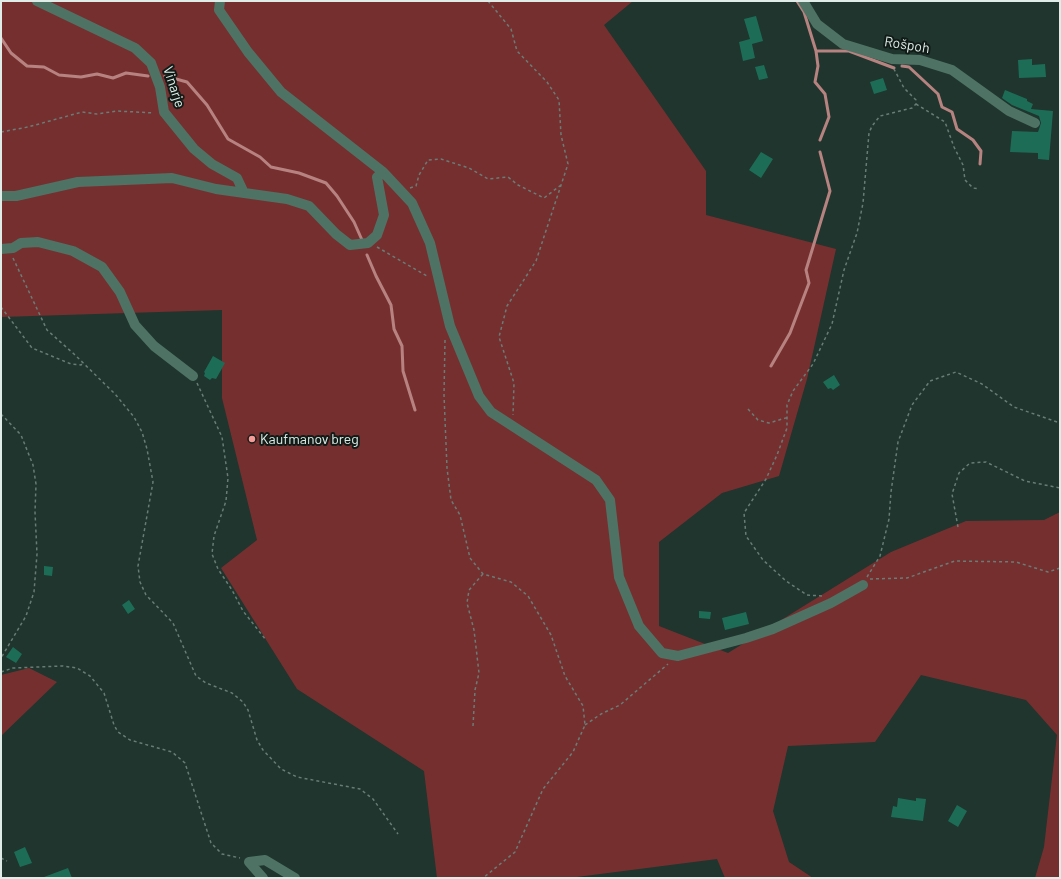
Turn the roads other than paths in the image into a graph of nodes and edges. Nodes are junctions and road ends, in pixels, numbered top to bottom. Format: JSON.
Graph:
{"nodes":[{"id":1,"x":37,"y":1,"type":"edge"},
{"id":2,"x":220,"y":1,"type":"edge"},
{"id":3,"x":803,"y":1,"type":"edge"},
{"id":4,"x":1034,"y":123,"type":"dead end"},
{"id":5,"x":384,"y":172,"type":"junction"},
{"id":6,"x":244,"y":193,"type":"junction"},
{"id":7,"x":1,"y":196,"type":"edge"},
{"id":8,"x":1,"y":249,"type":"edge"},
{"id":9,"x":193,"y":376,"type":"road end"},
{"id":10,"x":864,"y":582,"type":"road end"},
{"id":11,"x":263,"y":878,"type":"edge"},
{"id":12,"x":295,"y":878,"type":"edge"}],
"edges":[{"from":1,"to":6,"type":"street","name":"Vinarje"},
{"from":2,"to":5,"type":"street"},
{"from":3,"to":4,"type":"street","name":"Rošpoh"},
{"from":5,"to":6,"type":"street"},
{"from":5,"to":10,"type":"street"},
{"from":6,"to":7,"type":"street"},
{"from":8,"to":9,"type":"street"},
{"from":11,"to":12,"type":"street"}]}
